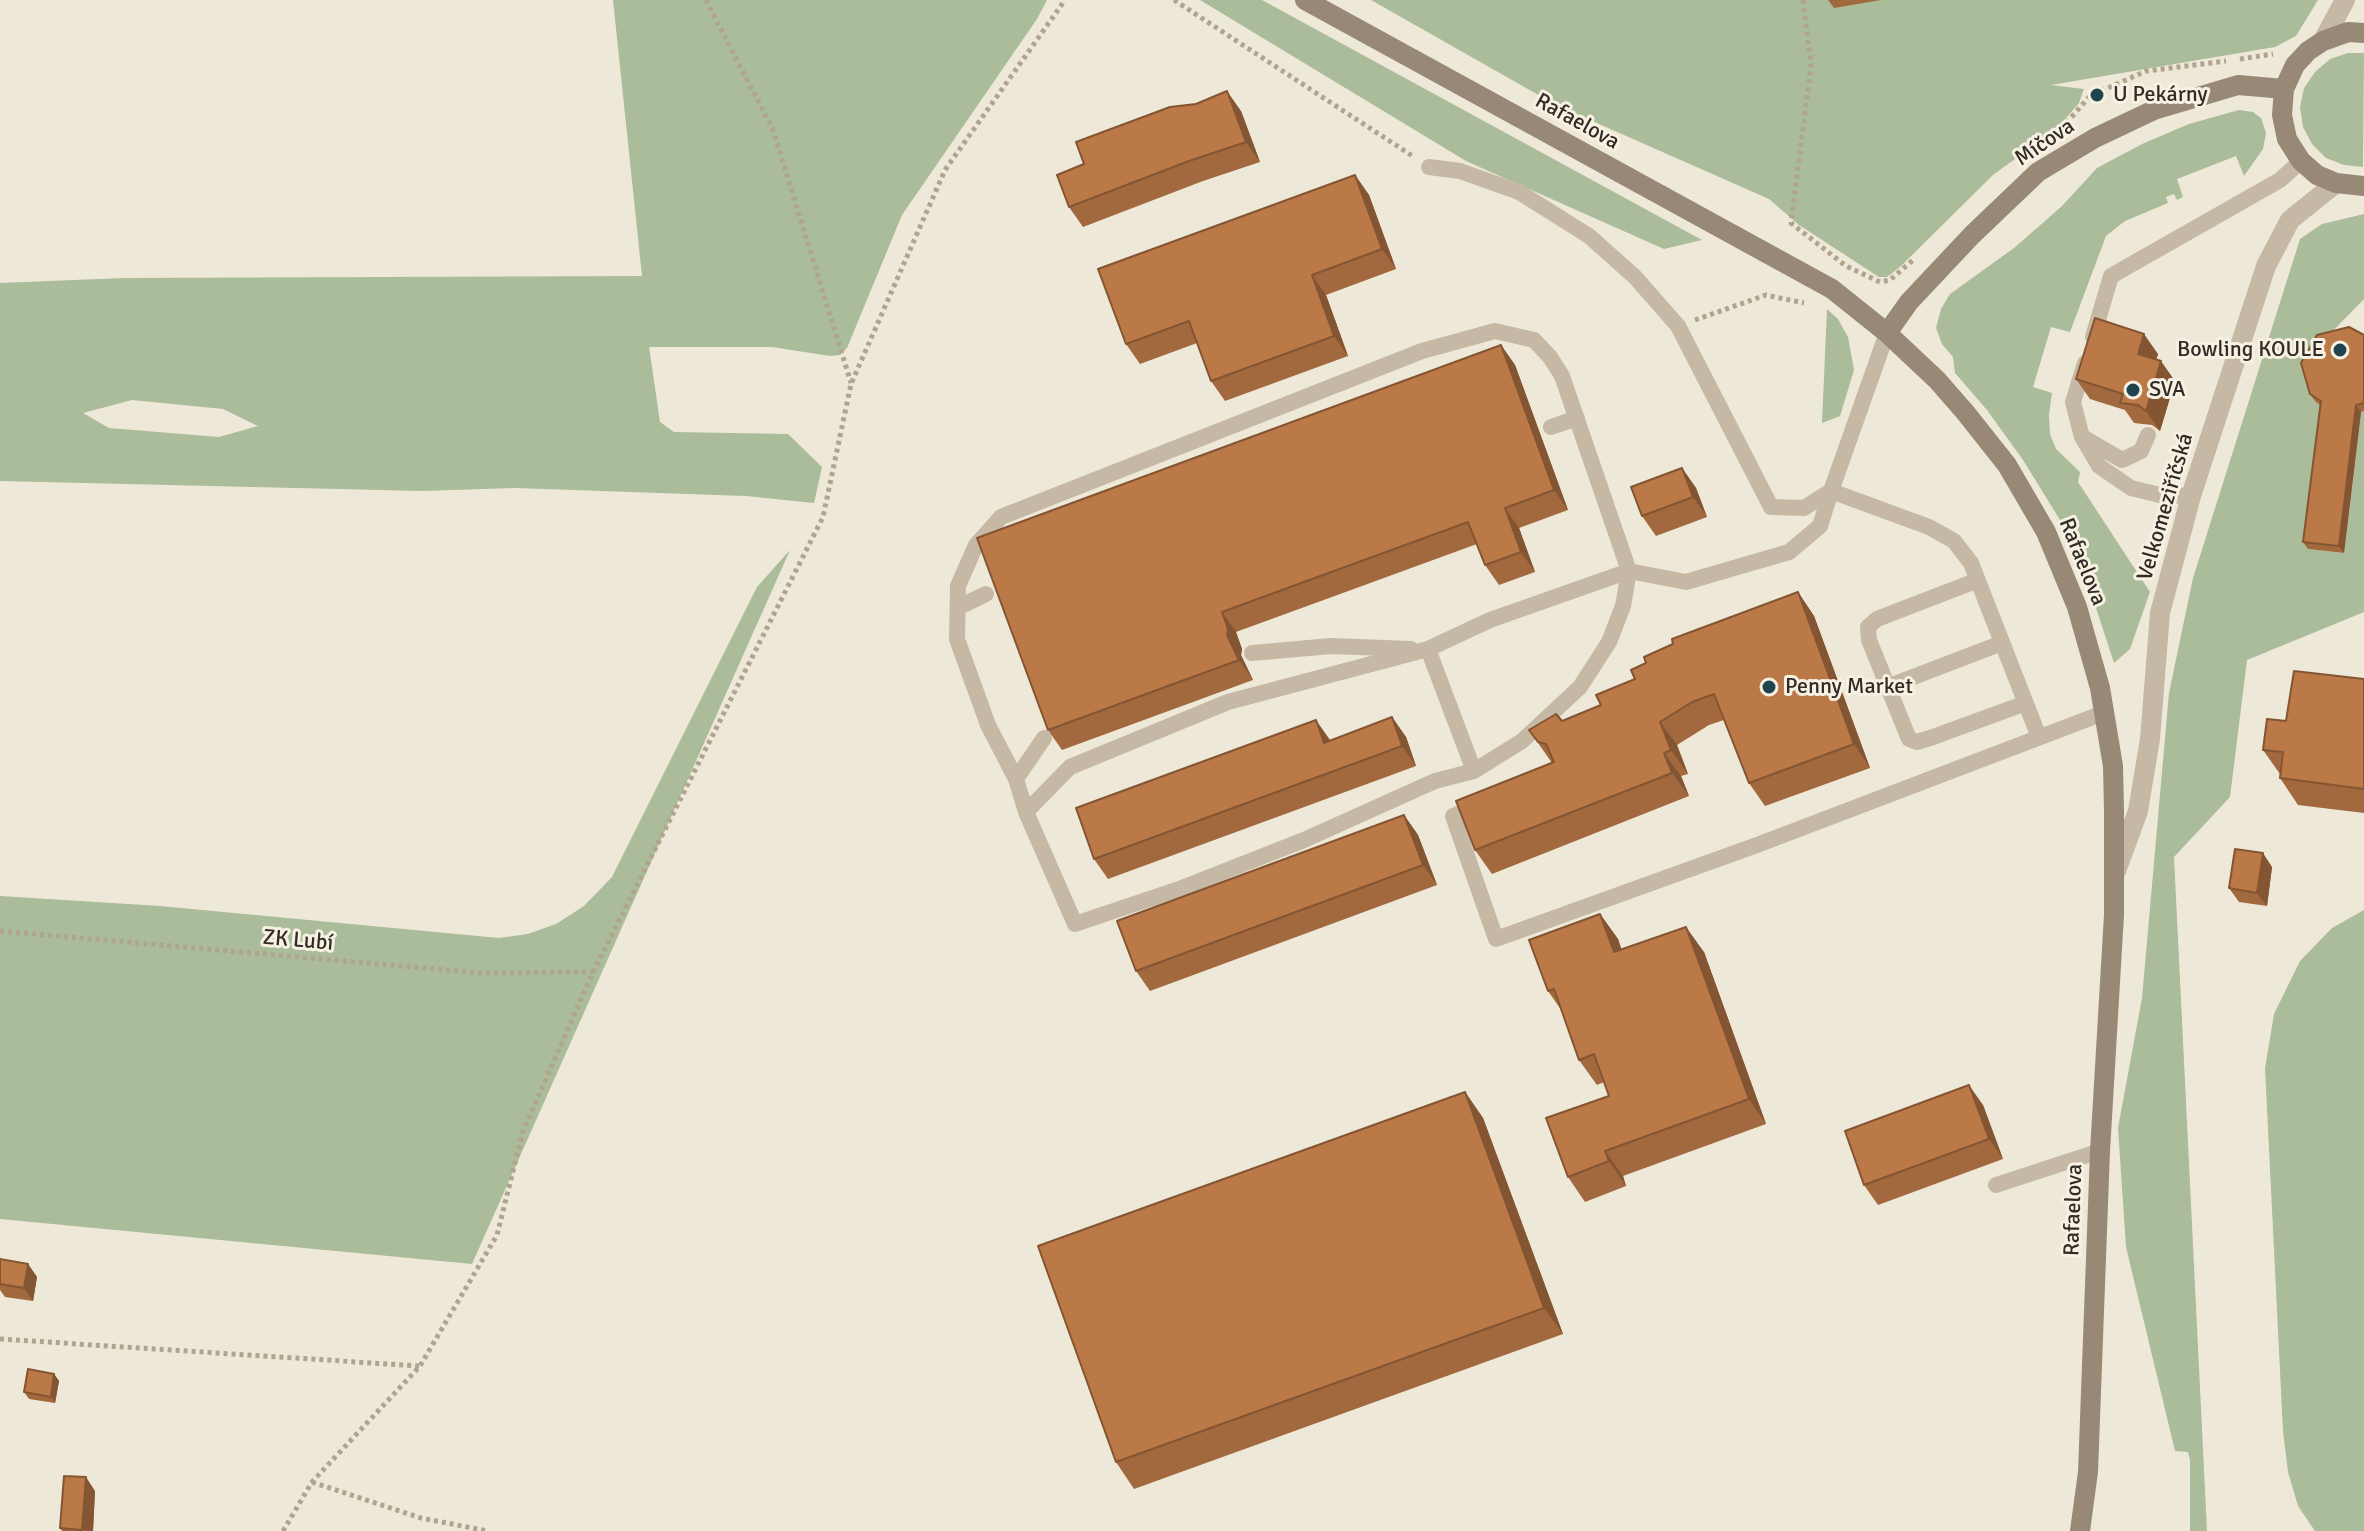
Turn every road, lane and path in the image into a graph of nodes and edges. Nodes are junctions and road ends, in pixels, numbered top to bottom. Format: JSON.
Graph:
{"nodes":[{"id":1,"x":706,"y":0,"type":"edge"},
{"id":2,"x":1065,"y":0,"type":"edge"},
{"id":3,"x":1174,"y":0,"type":"edge"},
{"id":4,"x":1305,"y":0,"type":"edge"},
{"id":5,"x":1803,"y":0,"type":"edge"},
{"id":6,"x":2345,"y":0,"type":"edge"},
{"id":7,"x":2364,"y":33,"type":"edge"},
{"id":8,"x":2323,"y":41,"type":"junction"},
{"id":9,"x":2284,"y":89,"type":"junction"},
{"id":10,"x":2301,"y":161,"type":"junction"},
{"id":11,"x":1429,"y":167,"type":"joint"},
{"id":12,"x":2336,"y":183,"type":"junction"},
{"id":13,"x":2364,"y":186,"type":"edge"},
{"id":14,"x":1832,"y":289,"type":"junction"},
{"id":15,"x":1678,"y":326,"type":"junction"},
{"id":16,"x":1887,"y":333,"type":"junction"},
{"id":17,"x":851,"y":384,"type":"junction"},
{"id":18,"x":1577,"y":418,"type":"junction"},
{"id":19,"x":1551,"y":427,"type":"dead end"},
{"id":20,"x":2148,"y":435,"type":"dead end"},
{"id":21,"x":2082,"y":437,"type":"junction"},
{"id":22,"x":1831,"y":491,"type":"junction"},
{"id":23,"x":2191,"y":496,"type":"junction"},
{"id":24,"x":1629,"y":571,"type":"junction"},
{"id":25,"x":1978,"y":580,"type":"junction"},
{"id":26,"x":986,"y":594,"type":"dead end"},
{"id":27,"x":959,"y":607,"type":"junction"},
{"id":28,"x":2002,"y":643,"type":"junction"},
{"id":29,"x":1428,"y":649,"type":"junction"},
{"id":30,"x":1252,"y":653,"type":"dead end"},
{"id":31,"x":1887,"y":687,"type":"junction"},
{"id":32,"x":2026,"y":703,"type":"junction"},
{"id":33,"x":2106,"y":712,"type":"junction"},
{"id":34,"x":2039,"y":737,"type":"junction"},
{"id":35,"x":1044,"y":738,"type":"edge"},
{"id":36,"x":1474,"y":771,"type":"junction"},
{"id":37,"x":1016,"y":779,"type":"junction"},
{"id":38,"x":1496,"y":799,"type":"edge"},
{"id":39,"x":1026,"y":812,"type":"junction"},
{"id":40,"x":2114,"y":875,"type":"junction"},
{"id":41,"x":0,"y":931,"type":"edge"},
{"id":42,"x":593,"y":972,"type":"junction"},
{"id":43,"x":2100,"y":1151,"type":"junction"},
{"id":44,"x":1996,"y":1185,"type":"dead end"},
{"id":45,"x":0,"y":1339,"type":"edge"},
{"id":46,"x":420,"y":1366,"type":"junction"},
{"id":47,"x":312,"y":1482,"type":"junction"},
{"id":48,"x":283,"y":1531,"type":"edge"},
{"id":49,"x":488,"y":1531,"type":"edge"},
{"id":50,"x":2080,"y":1531,"type":"edge"}],
"edges":[{"from":1,"to":17,"type":"path"},
{"from":2,"to":17,"type":"path"},
{"from":3,"to":11,"type":"path"},
{"from":4,"to":14,"type":"main road","name":"Rafaelova"},
{"from":5,"to":14,"type":"path"},
{"from":6,"to":8,"type":"street"},
{"from":7,"to":8,"type":"main road"},
{"from":8,"to":9,"type":"main road"},
{"from":9,"to":10,"type":"main road"},
{"from":9,"to":16,"type":"main road","name":"Míčova"},
{"from":10,"to":12,"type":"main road"},
{"from":10,"to":21,"type":"lane"},
{"from":11,"to":15,"type":"lane"},
{"from":12,"to":13,"type":"main road"},
{"from":12,"to":23,"type":"street","name":"Velkomeziříčská"},
{"from":14,"to":15,"type":"path"},
{"from":14,"to":16,"type":"main road","name":"Rafaelova"},
{"from":15,"to":22,"type":"lane"},
{"from":16,"to":22,"type":"lane"},
{"from":16,"to":33,"type":"main road","name":"Rafaelova"},
{"from":17,"to":42,"type":"path"},
{"from":18,"to":19,"type":"lane"},
{"from":18,"to":24,"type":"lane"},
{"from":18,"to":27,"type":"lane"},
{"from":20,"to":21,"type":"lane"},
{"from":21,"to":23,"type":"lane"},
{"from":22,"to":24,"type":"lane"},
{"from":22,"to":25,"type":"lane"},
{"from":23,"to":40,"type":"street","name":"Velkomeziříčská"},
{"from":24,"to":29,"type":"lane"},
{"from":24,"to":36,"type":"lane"},
{"from":25,"to":28,"type":"lane"},
{"from":25,"to":31,"type":"lane"},
{"from":26,"to":27,"type":"lane"},
{"from":27,"to":37,"type":"lane"},
{"from":28,"to":31,"type":"lane"},
{"from":28,"to":32,"type":"lane"},
{"from":29,"to":30,"type":"lane"},
{"from":29,"to":36,"type":"lane"},
{"from":29,"to":39,"type":"lane"},
{"from":31,"to":32,"type":"lane"},
{"from":32,"to":34,"type":"lane"},
{"from":33,"to":34,"type":"lane"},
{"from":33,"to":40,"type":"main road","name":"Rafaelova"},
{"from":34,"to":38,"type":"lane"},
{"from":35,"to":37,"type":"lane"},
{"from":36,"to":39,"type":"lane"},
{"from":37,"to":39,"type":"lane"},
{"from":40,"to":43,"type":"main road","name":"Rafaelova"},
{"from":41,"to":42,"type":"path","name":"ZK Lubí"},
{"from":42,"to":46,"type":"path"},
{"from":43,"to":44,"type":"lane"},
{"from":43,"to":50,"type":"main road","name":"Rafaelova"},
{"from":45,"to":46,"type":"path"},
{"from":46,"to":47,"type":"path"},
{"from":47,"to":48,"type":"path"},
{"from":47,"to":49,"type":"path"}]}
